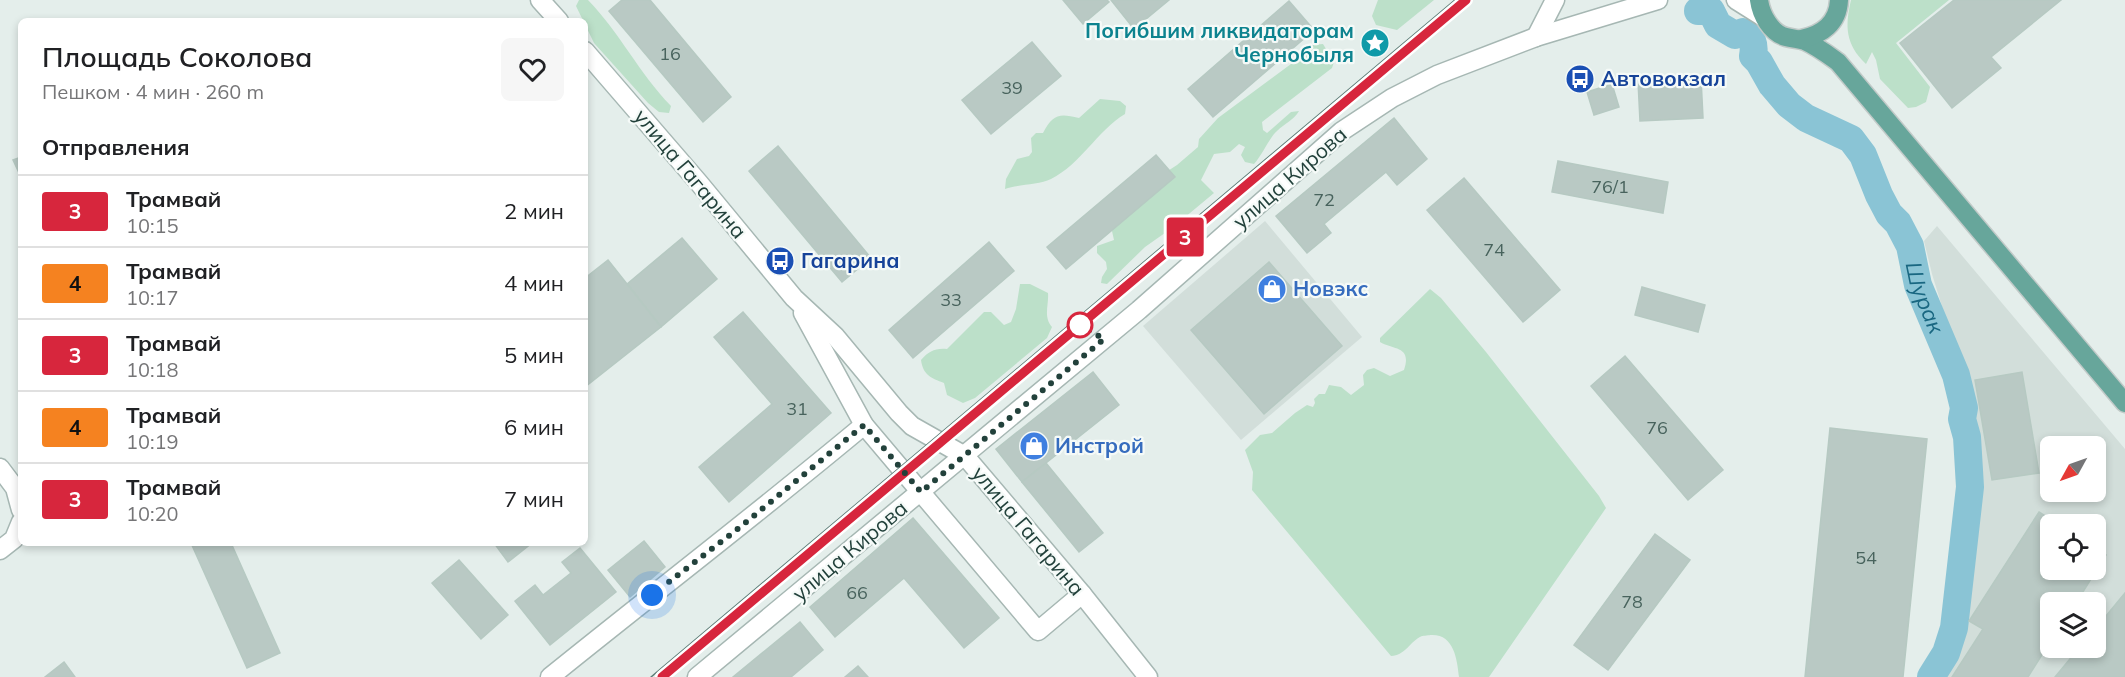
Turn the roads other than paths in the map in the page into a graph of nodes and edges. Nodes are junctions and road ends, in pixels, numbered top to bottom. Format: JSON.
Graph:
{"nodes":[{"id":1,"x":540,"y":0,"type":"edge"},
{"id":2,"x":1556,"y":0,"type":"edge"},
{"id":3,"x":1658,"y":0,"type":"edge"},
{"id":4,"x":1736,"y":0,"type":"edge"},
{"id":5,"x":1839,"y":0,"type":"edge"},
{"id":6,"x":1761,"y":8,"type":"edge"},
{"id":7,"x":556,"y":18,"type":"edge"},
{"id":8,"x":1833,"y":22,"type":"junction"},
{"id":9,"x":1536,"y":37,"type":"junction"},
{"id":10,"x":1801,"y":39,"type":"junction"},
{"id":11,"x":588,"y":54,"type":"edge"},
{"id":12,"x":1838,"y":62,"type":"junction"},
{"id":13,"x":795,"y":298,"type":"junction"},
{"id":14,"x":2125,"y":403,"type":"edge"},
{"id":15,"x":864,"y":425,"type":"junction"},
{"id":16,"x":965,"y":456,"type":"junction"},
{"id":17,"x":0,"y":468,"type":"edge"},
{"id":18,"x":921,"y":492,"type":"junction"},
{"id":19,"x":18,"y":499,"type":"edge"},
{"id":20,"x":18,"y":529,"type":"edge"},
{"id":21,"x":0,"y":550,"type":"edge"},
{"id":22,"x":1082,"y":594,"type":"junction"},
{"id":23,"x":550,"y":677,"type":"edge"},
{"id":24,"x":697,"y":677,"type":"edge"},
{"id":25,"x":1148,"y":677,"type":"edge"}],
"edges":[{"from":1,"to":7,"type":"street"},
{"from":2,"to":9,"type":"street"},
{"from":3,"to":9,"type":"street","name":"улица Кирова"},
{"from":4,"to":6,"type":"street"},
{"from":5,"to":8,"type":"main road"},
{"from":6,"to":10,"type":"main road"},
{"from":8,"to":10,"type":"main road"},
{"from":8,"to":12,"type":"main road"},
{"from":9,"to":16,"type":"street","name":"улица Кирова"},
{"from":10,"to":12,"type":"main road"},
{"from":11,"to":13,"type":"street","name":"улица Гагарина"},
{"from":12,"to":14,"type":"main road"},
{"from":13,"to":15,"type":"street","name":"улица Гагарина"},
{"from":13,"to":16,"type":"street","name":"улица Гагарина"},
{"from":15,"to":18,"type":"street","name":"улица Гагарина"},
{"from":15,"to":23,"type":"street"},
{"from":16,"to":18,"type":"street","name":"улица Кирова"},
{"from":16,"to":22,"type":"street","name":"улица Гагарина"},
{"from":17,"to":19,"type":"street"},
{"from":18,"to":22,"type":"street","name":"улица Гагарина"},
{"from":18,"to":24,"type":"street","name":"улица Кирова"},
{"from":20,"to":21,"type":"street"},
{"from":22,"to":25,"type":"street","name":"улица Гагарина"}]}
